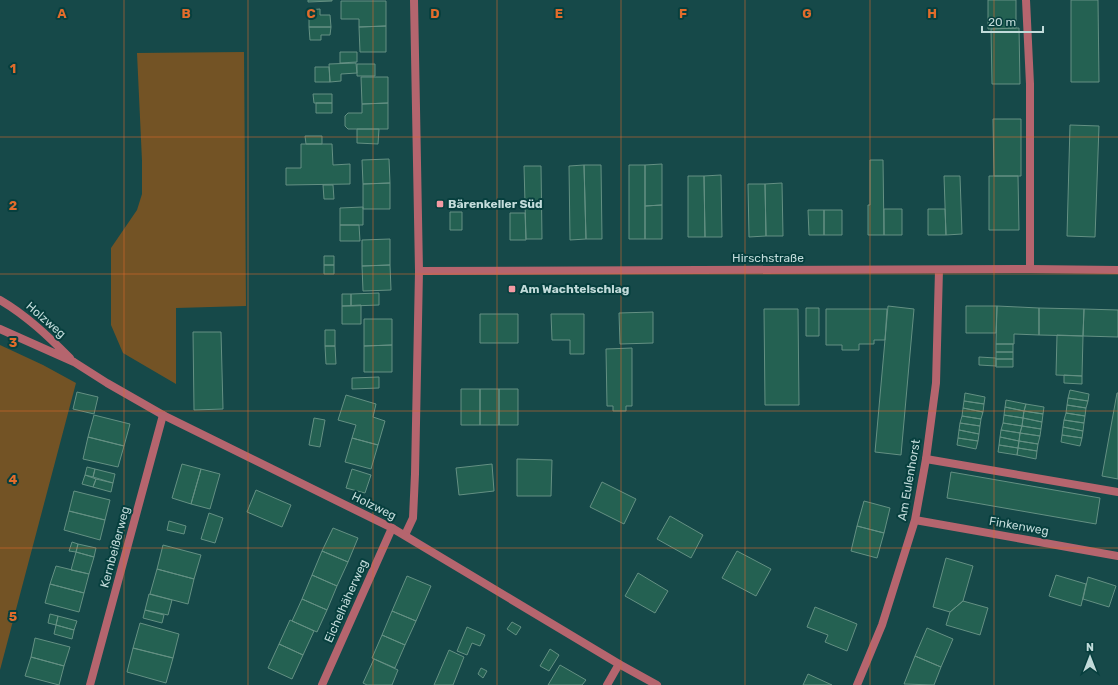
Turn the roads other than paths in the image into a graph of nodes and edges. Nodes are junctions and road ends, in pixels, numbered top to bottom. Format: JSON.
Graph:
{"nodes":[{"id":1,"x":414,"y":0,"type":"edge"},
{"id":2,"x":1026,"y":0,"type":"edge"},
{"id":3,"x":1030,"y":269,"type":"junction"},
{"id":4,"x":939,"y":270,"type":"junction"},
{"id":5,"x":1118,"y":270,"type":"edge"},
{"id":6,"x":419,"y":271,"type":"junction"},
{"id":7,"x":0,"y":300,"type":"edge"},
{"id":8,"x":0,"y":330,"type":"edge"},
{"id":9,"x":74,"y":362,"type":"junction"},
{"id":10,"x":163,"y":415,"type":"junction"},
{"id":11,"x":926,"y":458,"type":"junction"},
{"id":12,"x":1118,"y":492,"type":"edge"},
{"id":13,"x":915,"y":520,"type":"junction"},
{"id":14,"x":392,"y":528,"type":"junction"},
{"id":15,"x":405,"y":535,"type":"junction"},
{"id":16,"x":1118,"y":556,"type":"edge"},
{"id":17,"x":619,"y":664,"type":"junction"},
{"id":18,"x":90,"y":685,"type":"edge"},
{"id":19,"x":322,"y":685,"type":"edge"},
{"id":20,"x":607,"y":685,"type":"edge"},
{"id":21,"x":657,"y":685,"type":"edge"},
{"id":22,"x":857,"y":685,"type":"edge"}],
"edges":[{"from":1,"to":6,"type":"street"},
{"from":2,"to":3,"type":"street"},
{"from":3,"to":4,"type":"street","name":"Hirschstraße"},
{"from":3,"to":5,"type":"street","name":"Hirschstraße"},
{"from":4,"to":6,"type":"street","name":"Hirschstraße"},
{"from":4,"to":11,"type":"street","name":"Am Eulenhorst"},
{"from":6,"to":15,"type":"street"},
{"from":7,"to":9,"type":"street","name":"Holzweg"},
{"from":8,"to":9,"type":"street","name":"Holzweg"},
{"from":9,"to":10,"type":"street","name":"Holzweg"},
{"from":10,"to":14,"type":"street","name":"Holzweg"},
{"from":10,"to":18,"type":"street","name":"Kernbeißerweg"},
{"from":11,"to":12,"type":"street"},
{"from":11,"to":13,"type":"street","name":"Am Eulenhorst"},
{"from":13,"to":16,"type":"street","name":"Finkenweg"},
{"from":13,"to":22,"type":"street","name":"Am Eulenhorst"},
{"from":14,"to":15,"type":"street","name":"Holzweg"},
{"from":14,"to":19,"type":"street","name":"Eichelhäherweg"},
{"from":15,"to":17,"type":"street","name":"Holzweg"},
{"from":17,"to":20,"type":"street"},
{"from":17,"to":21,"type":"street","name":"Holzweg"}]}
